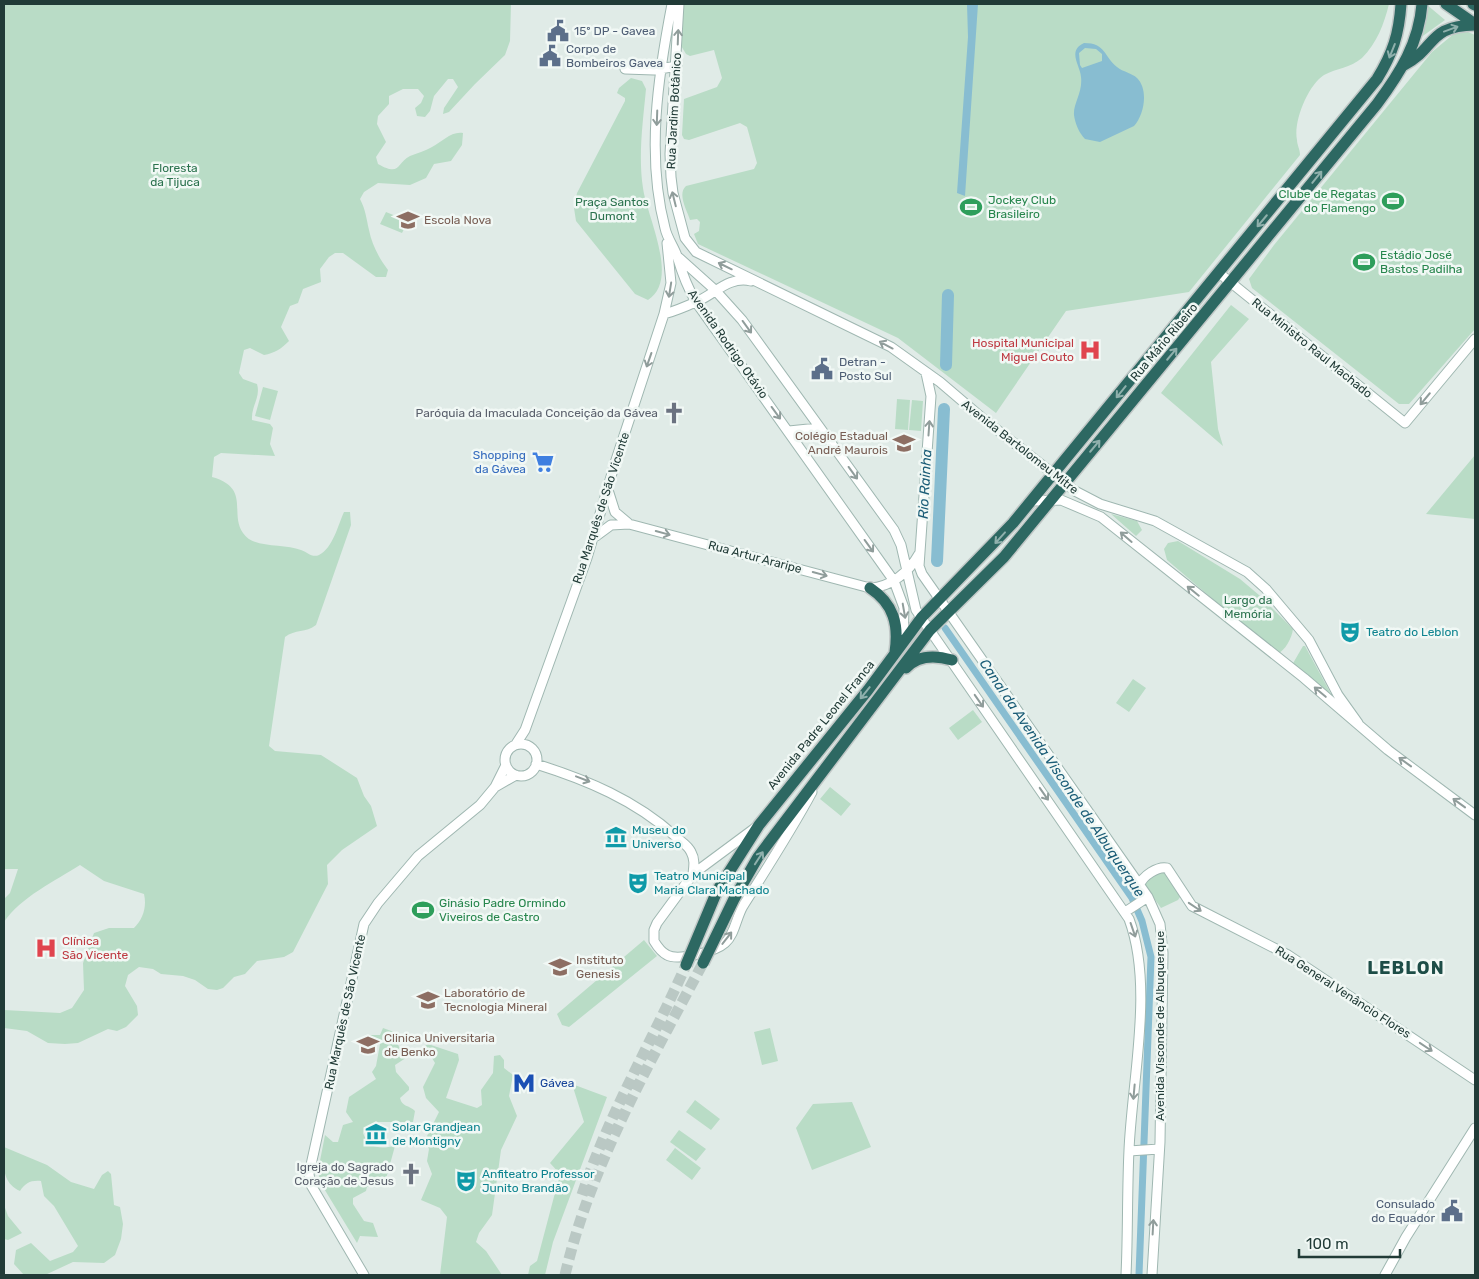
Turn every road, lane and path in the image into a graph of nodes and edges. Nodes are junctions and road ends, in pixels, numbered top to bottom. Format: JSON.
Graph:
{"nodes":[{"id":1,"x":672,"y":4,"type":"edge"},
{"id":2,"x":679,"y":4,"type":"edge"},
{"id":3,"x":1401,"y":4,"type":"edge"},
{"id":4,"x":1422,"y":4,"type":"edge"},
{"id":5,"x":1446,"y":4,"type":"edge"},
{"id":6,"x":1475,"y":25,"type":"edge"},
{"id":7,"x":1404,"y":65,"type":"junction"},
{"id":8,"x":677,"y":66,"type":"junction"},
{"id":9,"x":624,"y":69,"type":"dead end"},
{"id":10,"x":661,"y":69,"type":"junction"},
{"id":11,"x":665,"y":230,"type":"junction"},
{"id":12,"x":689,"y":245,"type":"joint"},
{"id":13,"x":677,"y":256,"type":"junction"},
{"id":14,"x":1219,"y":273,"type":"junction"},
{"id":15,"x":1231,"y":282,"type":"junction"},
{"id":16,"x":762,"y":284,"type":"junction"},
{"id":17,"x":715,"y":290,"type":"junction"},
{"id":18,"x":696,"y":302,"type":"junction"},
{"id":19,"x":664,"y":314,"type":"junction"},
{"id":20,"x":1475,"y":339,"type":"edge"},
{"id":21,"x":926,"y":373,"type":"junction"},
{"id":22,"x":818,"y":428,"type":"junction"},
{"id":23,"x":789,"y":431,"type":"junction"},
{"id":24,"x":1053,"y":475,"type":"junction"},
{"id":25,"x":1064,"y":484,"type":"junction"},
{"id":26,"x":609,"y":486,"type":"junction"},
{"id":27,"x":1051,"y":499,"type":"junction"},
{"id":28,"x":1032,"y":501,"type":"junction"},
{"id":29,"x":629,"y":524,"type":"junction"},
{"id":30,"x":592,"y":543,"type":"junction"},
{"id":31,"x":901,"y":545,"type":"junction"},
{"id":32,"x":920,"y":549,"type":"junction"},
{"id":33,"x":906,"y":571,"type":"junction"},
{"id":34,"x":894,"y":581,"type":"junction"},
{"id":35,"x":870,"y":588,"type":"junction"},
{"id":36,"x":938,"y":600,"type":"junction"},
{"id":37,"x":947,"y":611,"type":"junction"},
{"id":38,"x":922,"y":617,"type":"junction"},
{"id":39,"x":930,"y":630,"type":"junction"},
{"id":40,"x":903,"y":642,"type":"junction"},
{"id":41,"x":894,"y":654,"type":"junction"},
{"id":42,"x":952,"y":660,"type":"junction"},
{"id":43,"x":895,"y":678,"type":"junction"},
{"id":44,"x":1358,"y":723,"type":"junction"},
{"id":45,"x":525,"y":730,"type":"junction"},
{"id":46,"x":516,"y":744,"type":"junction"},
{"id":47,"x":529,"y":746,"type":"junction"},
{"id":48,"x":536,"y":764,"type":"junction"},
{"id":49,"x":506,"y":766,"type":"junction"},
{"id":50,"x":516,"y":775,"type":"junction"},
{"id":51,"x":819,"y":777,"type":"junction"},
{"id":52,"x":495,"y":787,"type":"junction"},
{"id":53,"x":1475,"y":815,"type":"edge"},
{"id":54,"x":759,"y":825,"type":"junction"},
{"id":55,"x":692,"y":874,"type":"junction"},
{"id":56,"x":1140,"y":885,"type":"junction"},
{"id":57,"x":1148,"y":897,"type":"junction"},
{"id":58,"x":1125,"y":912,"type":"junction"},
{"id":59,"x":703,"y":963,"type":"tunnel mouth"},
{"id":60,"x":686,"y":965,"type":"tunnel mouth"},
{"id":61,"x":1475,"y":1080,"type":"edge"},
{"id":62,"x":1475,"y":1128,"type":"edge"},
{"id":63,"x":1159,"y":1149,"type":"junction"},
{"id":64,"x":1129,"y":1151,"type":"junction"},
{"id":65,"x":364,"y":1275,"type":"edge"},
{"id":66,"x":1126,"y":1275,"type":"edge"},
{"id":67,"x":1152,"y":1275,"type":"edge"},
{"id":68,"x":1385,"y":1275,"type":"edge"}],
"edges":[{"from":1,"to":10,"type":"main road","name":"Rua Jardim Botânico"},
{"from":8,"to":2,"type":"main road","name":"Rua Jardim Botânico","one_way":true},
{"from":3,"to":14,"type":"highway","name":"Rua Mário Ribeiro","one_way":true},
{"from":4,"to":7,"type":"highway","name":"Rua Mário Ribeiro"},
{"from":5,"to":6,"type":"highway"},
{"from":7,"to":6,"type":"highway","one_way":true},
{"from":15,"to":7,"type":"highway","name":"Rua Mário Ribeiro","one_way":true},
{"from":8,"to":10,"type":"main road"},
{"from":12,"to":8,"type":"main road","name":"Rua Jardim Botânico","one_way":true},
{"from":9,"to":10,"type":"main road"},
{"from":10,"to":11,"type":"main road","name":"Rua Jardim Botânico","one_way":true},
{"from":11,"to":13,"type":"main road","name":"Rua Jardim Botânico"},
{"from":11,"to":19,"type":"main road","one_way":true},
{"from":16,"to":12,"type":"main road","name":"Avenida Bartolomeu Mitre","one_way":true},
{"from":13,"to":17,"type":"main road","name":"Avenida Rodrigo Otávio"},
{"from":13,"to":18,"type":"main road","name":"Avenida Rodrigo Otávio"},
{"from":14,"to":15,"type":"main road","name":"Rua Ministro Raul Machado"},
{"from":14,"to":24,"type":"highway","name":"Rua Mário Ribeiro","one_way":true},
{"from":20,"to":15,"type":"main road","name":"Rua Ministro Raul Machado","one_way":true},
{"from":25,"to":15,"type":"highway","name":"Rua Mário Ribeiro","one_way":true},
{"from":16,"to":17,"type":"main road"},
{"from":21,"to":16,"type":"main road","name":"Avenida Bartolomeu Mitre","one_way":true},
{"from":17,"to":18,"type":"main road"},
{"from":17,"to":22,"type":"main road","name":"Avenida Rodrigo Otávio","one_way":true},
{"from":18,"to":19,"type":"main road"},
{"from":18,"to":23,"type":"main road","name":"Avenida Rodrigo Otávio","one_way":true},
{"from":19,"to":26,"type":"main road","name":"Rua Marquês de São Vicente","one_way":true},
{"from":21,"to":24,"type":"main road","name":"Avenida Bartolomeu Mitre"},
{"from":32,"to":21,"type":"main road","name":"Avenida Visconde de Albuquerque","one_way":true},
{"from":22,"to":23,"type":"main road"},
{"from":22,"to":31,"type":"main road","name":"Avenida Rodrigo Otávio","one_way":true},
{"from":23,"to":34,"type":"main road","name":"Avenida Rodrigo Otávio","one_way":true},
{"from":24,"to":25,"type":"main road","name":"Avenida Bartolomeu Mitre"},
{"from":24,"to":28,"type":"highway","name":"Rua Mário Ribeiro"},
{"from":25,"to":27,"type":"highway","name":"Rua Mário Ribeiro"},
{"from":25,"to":44,"type":"main road","name":"Avenida Bartolomeu Mitre"},
{"from":26,"to":29,"type":"main road"},
{"from":26,"to":30,"type":"main road","name":"Rua Marquês de São Vicente"},
{"from":27,"to":28,"type":"main road","name":"Avenida Bartolomeu Mitre"},
{"from":27,"to":37,"type":"highway","name":"Rua Mário Ribeiro"},
{"from":44,"to":27,"type":"main road","name":"Avenida Bartolomeu Mitre","one_way":true},
{"from":28,"to":36,"type":"highway","name":"Rua Mário Ribeiro","one_way":true},
{"from":29,"to":30,"type":"main road","name":"Rua Artur Araripe"},
{"from":29,"to":35,"type":"main road","name":"Rua Artur Araripe","one_way":true},
{"from":30,"to":45,"type":"main road","name":"Rua Marquês de São Vicente"},
{"from":31,"to":32,"type":"main road"},
{"from":31,"to":33,"type":"main road","name":"Avenida Rodrigo Otávio"},
{"from":32,"to":33,"type":"main road"},
{"from":32,"to":36,"type":"main road","name":"Avenida Visconde de Albuquerque"},
{"from":33,"to":34,"type":"main road"},
{"from":33,"to":38,"type":"main road","name":"Avenida Rodrigo Otávio"},
{"from":34,"to":35,"type":"main road"},
{"from":34,"to":40,"type":"main road","name":"Avenida Rodrigo Otávio","one_way":true},
{"from":35,"to":41,"type":"highway"},
{"from":36,"to":37,"type":"main road","name":"Avenida Visconde de Albuquerque"},
{"from":36,"to":38,"type":"highway","name":"Rua Mário Ribeiro"},
{"from":37,"to":39,"type":"highway","name":"Rua Mário Ribeiro"},
{"from":37,"to":56,"type":"main road","name":"Avenida Visconde de Albuquerque"},
{"from":38,"to":39,"type":"main road","name":"Avenida Rodrigo Otávio"},
{"from":38,"to":40,"type":"highway","name":"Rua Mário Ribeiro"},
{"from":39,"to":42,"type":"main road","name":"Avenida Visconde de Albuquerque"},
{"from":39,"to":43,"type":"highway","name":"Rua Mário Ribeiro"},
{"from":40,"to":41,"type":"highway","name":"Avenida Padre Leonel Franca"},
{"from":41,"to":54,"type":"highway","name":"Avenida Padre Leonel Franca","one_way":true},
{"from":42,"to":43,"type":"highway"},
{"from":42,"to":58,"type":"main road","name":"Avenida Visconde de Albuquerque","one_way":true},
{"from":43,"to":51,"type":"highway","name":"Avenida Padre Leonel Franca"},
{"from":53,"to":44,"type":"main road","name":"Avenida Bartolomeu Mitre","one_way":true},
{"from":45,"to":46,"type":"main road","name":"Rua Marquês de São Vicente"},
{"from":45,"to":47,"type":"main road"},
{"from":46,"to":47,"type":"main road"},
{"from":46,"to":49,"type":"main road"},
{"from":47,"to":48,"type":"main road"},
{"from":48,"to":50,"type":"main road"},
{"from":48,"to":55,"type":"main road","one_way":true},
{"from":49,"to":50,"type":"main road"},
{"from":49,"to":52,"type":"main road","name":"Rua Marquês de São Vicente"},
{"from":50,"to":52,"type":"main road","name":"Rua Marquês de São Vicente"},
{"from":55,"to":51,"type":"main road","name":"Avenida Padre Leonel Franca","one_way":true},
{"from":59,"to":51,"type":"highway","name":"Avenida Padre Leonel Franca","one_way":true,"bridge":true},
{"from":52,"to":65,"type":"main road","name":"Rua Marquês de São Vicente"},
{"from":54,"to":55,"type":"main road","name":"Avenida Padre Leonel Franca"},
{"from":54,"to":60,"type":"highway","name":"Avenida Padre Leonel Franca","bridge":true},
{"from":56,"to":57,"type":"main road","name":"Avenida Visconde de Albuquerque"},
{"from":56,"to":61,"type":"main road","name":"Rua General Venâncio Flores","one_way":true},
{"from":57,"to":58,"type":"main road"},
{"from":57,"to":63,"type":"main road","name":"Avenida Visconde de Albuquerque"},
{"from":58,"to":64,"type":"main road","name":"Avenida Visconde de Albuquerque","one_way":true},
{"from":62,"to":68,"type":"main road"},
{"from":63,"to":64,"type":"main road"},
{"from":67,"to":63,"type":"main road","name":"Avenida Visconde de Albuquerque","one_way":true},
{"from":64,"to":66,"type":"main road","name":"Avenida Visconde de Albuquerque"}]}
